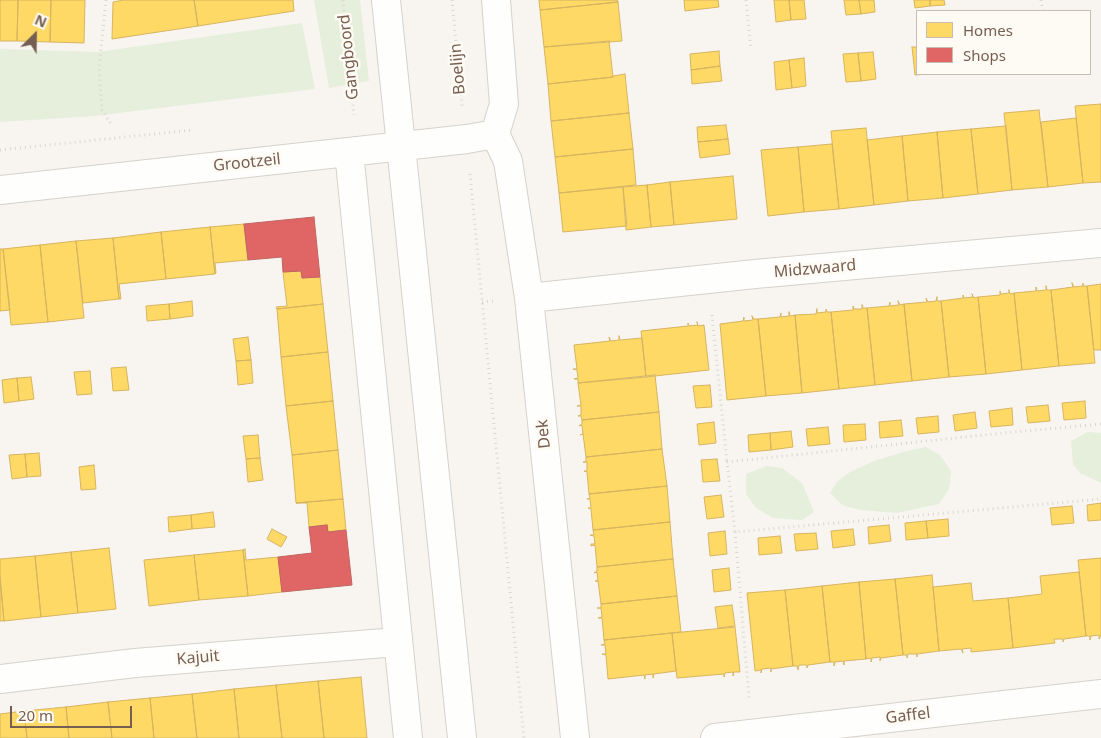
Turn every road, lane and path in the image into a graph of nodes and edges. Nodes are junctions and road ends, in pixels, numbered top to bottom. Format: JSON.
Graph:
{"nodes":[{"id":1,"x":106,"y":0,"type":"edge"},
{"id":2,"x":343,"y":0,"type":"edge"},
{"id":3,"x":386,"y":0,"type":"edge"},
{"id":4,"x":452,"y":0,"type":"edge"},
{"id":5,"x":496,"y":0,"type":"edge"},
{"id":6,"x":746,"y":0,"type":"edge"},
{"id":7,"x":751,"y":49,"type":"dead end"},
{"id":8,"x":354,"y":115,"type":"dead end"},
{"id":9,"x":110,"y":124,"type":"dead end"},
{"id":10,"x":495,"y":134,"type":"junction"},
{"id":11,"x":467,"y":139,"type":"junction"},
{"id":12,"x":401,"y":145,"type":"junction"},
{"id":13,"x":349,"y":152,"type":"junction"},
{"id":14,"x":0,"y":190,"type":"edge"},
{"id":15,"x":1101,"y":243,"type":"edge"},
{"id":16,"x":708,"y":280,"type":"junction"},
{"id":17,"x":530,"y":298,"type":"junction"},
{"id":18,"x":1101,"y":424,"type":"edge"},
{"id":19,"x":727,"y":462,"type":"junction"},
{"id":20,"x":1101,"y":499,"type":"edge"},
{"id":21,"x":735,"y":532,"type":"junction"},
{"id":22,"x":397,"y":642,"type":"junction"},
{"id":23,"x":0,"y":679,"type":"edge"},
{"id":24,"x":1101,"y":694,"type":"edge"},
{"id":25,"x":752,"y":734,"type":"junction"},
{"id":26,"x":408,"y":738,"type":"edge"},
{"id":27,"x":462,"y":738,"type":"edge"},
{"id":28,"x":524,"y":738,"type":"edge"},
{"id":29,"x":575,"y":738,"type":"edge"},
{"id":30,"x":715,"y":738,"type":"edge"}],
"edges":[{"from":1,"to":9,"type":"path"},
{"from":2,"to":8,"type":"path","name":"Gangboord"},
{"from":3,"to":12,"type":"street"},
{"from":4,"to":11,"type":"path","name":"Boelijn"},
{"from":5,"to":10,"type":"street"},
{"from":6,"to":7,"type":"path"},
{"from":10,"to":11,"type":"street","name":"Grootzeil"},
{"from":10,"to":17,"type":"street","name":"Dek"},
{"from":11,"to":12,"type":"street","name":"Grootzeil"},
{"from":11,"to":28,"type":"path"},
{"from":12,"to":13,"type":"street","name":"Grootzeil"},
{"from":12,"to":27,"type":"street"},
{"from":13,"to":14,"type":"street","name":"Grootzeil"},
{"from":13,"to":22,"type":"street"},
{"from":15,"to":16,"type":"street","name":"Midzwaard"},
{"from":16,"to":17,"type":"street","name":"Midzwaard"},
{"from":16,"to":19,"type":"path"},
{"from":17,"to":29,"type":"street","name":"Dek"},
{"from":18,"to":19,"type":"path"},
{"from":19,"to":21,"type":"path"},
{"from":20,"to":21,"type":"path"},
{"from":21,"to":25,"type":"path"},
{"from":22,"to":23,"type":"street","name":"Kajuit"},
{"from":22,"to":26,"type":"street"},
{"from":24,"to":25,"type":"street","name":"Gaffel"},
{"from":25,"to":30,"type":"street","name":"Gaffel"}]}
